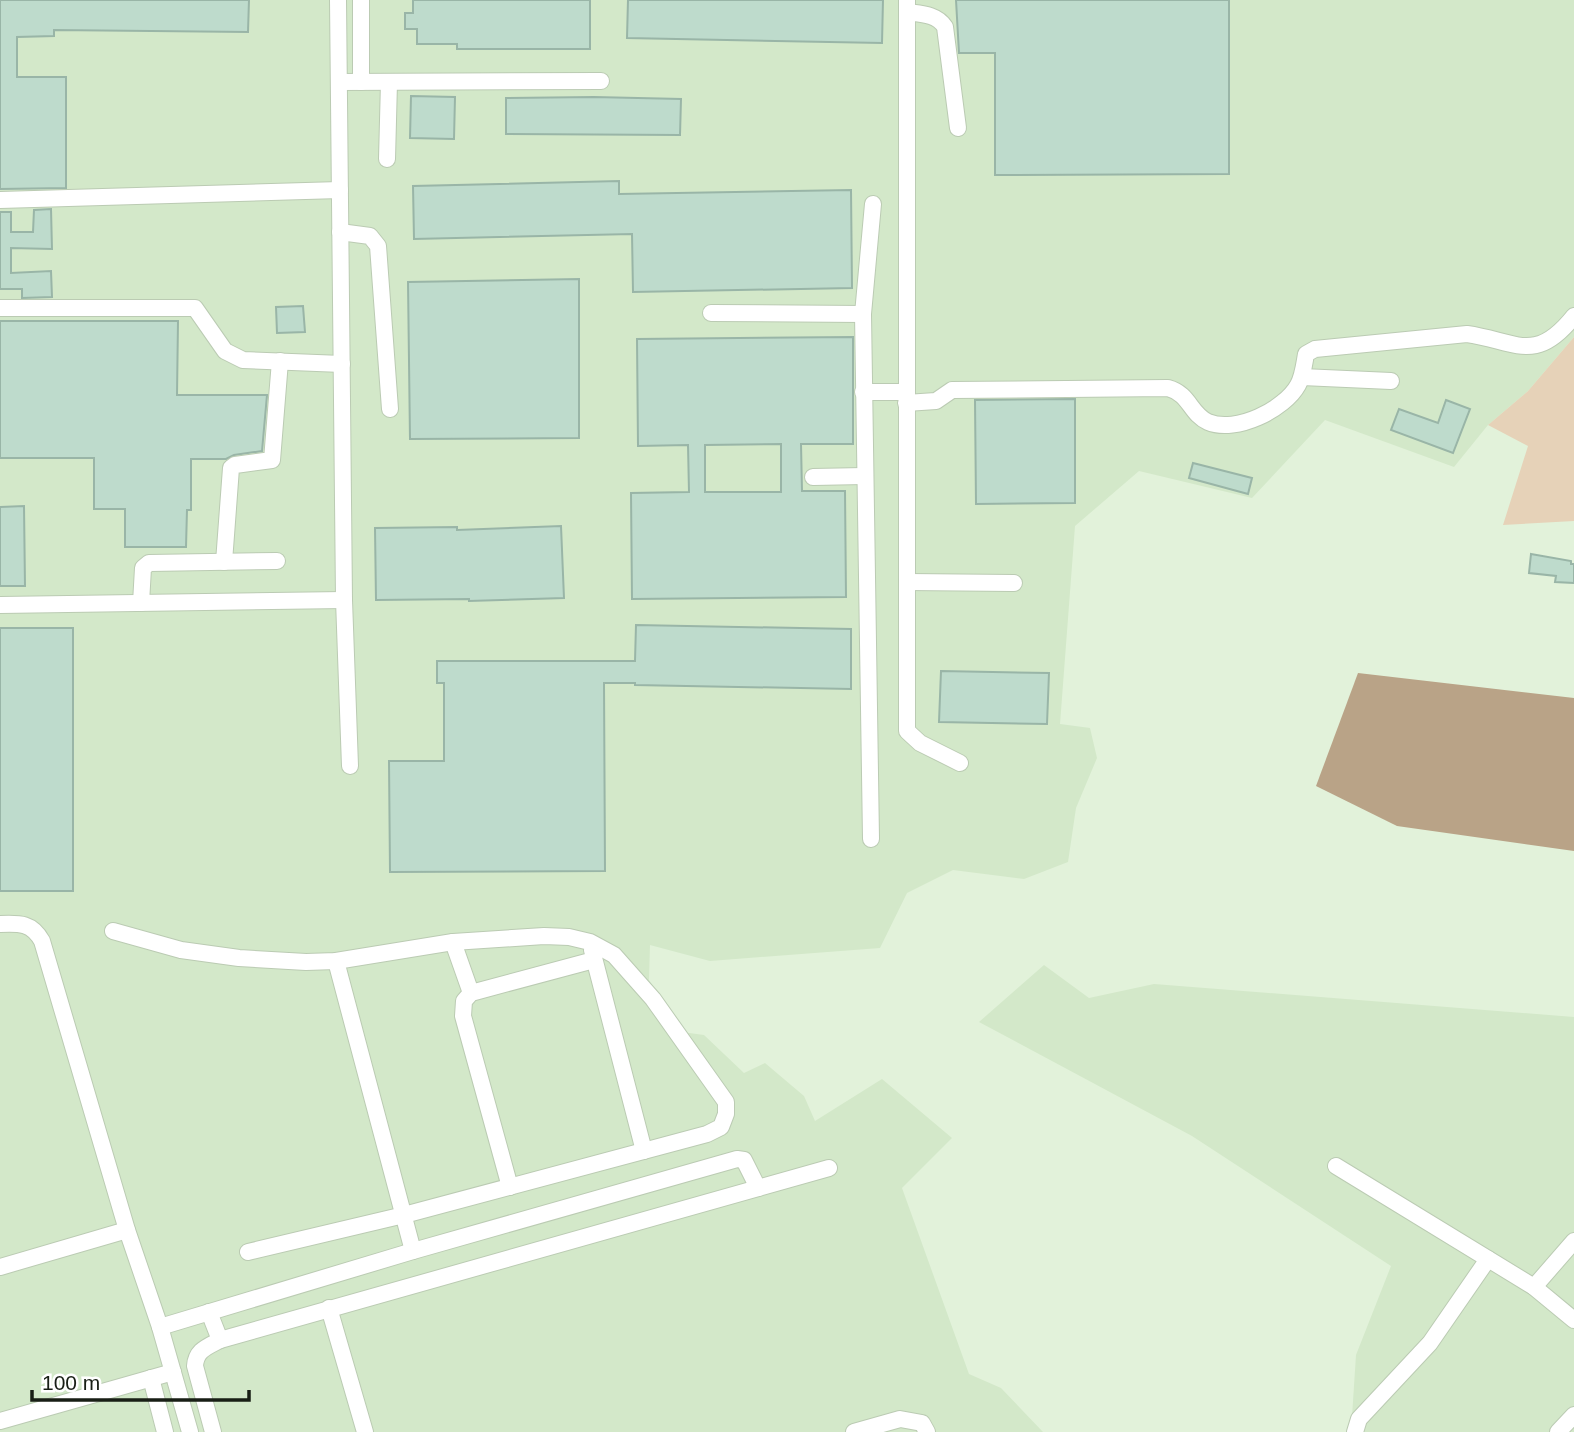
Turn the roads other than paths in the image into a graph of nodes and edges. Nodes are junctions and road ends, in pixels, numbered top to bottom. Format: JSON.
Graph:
{"nodes":[{"id":1,"x":338,"y":0,"type":"edge"},
{"id":2,"x":361,"y":0,"type":"edge"},
{"id":3,"x":907,"y":6,"type":"edge"},
{"id":4,"x":601,"y":81,"type":"dead end"},
{"id":5,"x":339,"y":82,"type":"junction"},
{"id":6,"x":361,"y":82,"type":"junction"},
{"id":7,"x":389,"y":82,"type":"junction"},
{"id":8,"x":958,"y":128,"type":"dead end"},
{"id":9,"x":387,"y":159,"type":"dead end"},
{"id":10,"x":340,"y":190,"type":"junction"},
{"id":11,"x":0,"y":200,"type":"edge"},
{"id":12,"x":873,"y":204,"type":"dead end"},
{"id":13,"x":341,"y":232,"type":"junction"},
{"id":14,"x":0,"y":308,"type":"edge"},
{"id":15,"x":711,"y":313,"type":"dead end"},
{"id":16,"x":863,"y":314,"type":"junction"},
{"id":17,"x":1574,"y":316,"type":"edge"},
{"id":18,"x":280,"y":361,"type":"junction"},
{"id":19,"x":342,"y":364,"type":"junction"},
{"id":20,"x":1302,"y":377,"type":"junction"},
{"id":21,"x":1391,"y":381,"type":"dead end"},
{"id":22,"x":863,"y":392,"type":"junction"},
{"id":23,"x":906,"y":397,"type":"junction"},
{"id":24,"x":390,"y":409,"type":"dead end"},
{"id":25,"x":864,"y":476,"type":"junction"},
{"id":26,"x":813,"y":477,"type":"dead end"},
{"id":27,"x":277,"y":561,"type":"dead end"},
{"id":28,"x":224,"y":562,"type":"junction"},
{"id":29,"x":907,"y":582,"type":"junction"},
{"id":30,"x":1014,"y":583,"type":"dead end"},
{"id":31,"x":344,"y":600,"type":"junction"},
{"id":32,"x":141,"y":603,"type":"junction"},
{"id":33,"x":0,"y":605,"type":"edge"},
{"id":34,"x":960,"y":763,"type":"dead end"},
{"id":35,"x":349,"y":766,"type":"dead end"},
{"id":36,"x":871,"y":839,"type":"dead end"},
{"id":37,"x":0,"y":924,"type":"edge"},
{"id":38,"x":113,"y":931,"type":"dead end"},
{"id":39,"x":453,"y":942,"type":"junction"},
{"id":40,"x":590,"y":943,"type":"junction"},
{"id":41,"x":594,"y":960,"type":"junction"},
{"id":42,"x":336,"y":961,"type":"junction"},
{"id":43,"x":471,"y":993,"type":"junction"},
{"id":44,"x":644,"y":1151,"type":"junction"},
{"id":45,"x":1336,"y":1166,"type":"dead end"},
{"id":46,"x":829,"y":1168,"type":"dead end"},
{"id":47,"x":510,"y":1186,"type":"junction"},
{"id":48,"x":758,"y":1188,"type":"junction"},
{"id":49,"x":404,"y":1214,"type":"junction"},
{"id":50,"x":127,"y":1230,"type":"junction"},
{"id":51,"x":1574,"y":1241,"type":"edge"},
{"id":52,"x":413,"y":1251,"type":"junction"},
{"id":53,"x":248,"y":1252,"type":"dead end"},
{"id":54,"x":1488,"y":1259,"type":"junction"},
{"id":55,"x":0,"y":1267,"type":"edge"},
{"id":56,"x":333,"y":1276,"type":"junction"},
{"id":57,"x":1534,"y":1287,"type":"junction"},
{"id":58,"x":335,"y":1306,"type":"junction"},
{"id":59,"x":209,"y":1312,"type":"junction"},
{"id":60,"x":1574,"y":1320,"type":"edge"},
{"id":61,"x":160,"y":1326,"type":"junction"},
{"id":62,"x":220,"y":1340,"type":"junction"},
{"id":63,"x":173,"y":1372,"type":"junction"},
{"id":64,"x":151,"y":1378,"type":"junction"},
{"id":65,"x":1574,"y":1415,"type":"edge"},
{"id":66,"x":0,"y":1421,"type":"edge"},
{"id":67,"x":165,"y":1432,"type":"edge"},
{"id":68,"x":190,"y":1432,"type":"edge"},
{"id":69,"x":213,"y":1432,"type":"edge"},
{"id":70,"x":365,"y":1432,"type":"edge"},
{"id":71,"x":853,"y":1432,"type":"edge"},
{"id":72,"x":928,"y":1432,"type":"edge"},
{"id":73,"x":1354,"y":1432,"type":"edge"},
{"id":74,"x":1558,"y":1432,"type":"edge"}],
"edges":[{"from":1,"to":5,"type":"street"},
{"from":2,"to":6,"type":"street"},
{"from":3,"to":8,"type":"street"},
{"from":3,"to":23,"type":"street"},
{"from":4,"to":7,"type":"street"},
{"from":5,"to":6,"type":"street"},
{"from":5,"to":10,"type":"street"},
{"from":6,"to":7,"type":"street"},
{"from":7,"to":9,"type":"street"},
{"from":10,"to":11,"type":"street"},
{"from":10,"to":13,"type":"street"},
{"from":12,"to":16,"type":"street"},
{"from":13,"to":19,"type":"street"},
{"from":13,"to":24,"type":"street"},
{"from":14,"to":18,"type":"street"},
{"from":15,"to":16,"type":"street"},
{"from":16,"to":22,"type":"street"},
{"from":17,"to":20,"type":"street"},
{"from":18,"to":19,"type":"street"},
{"from":18,"to":28,"type":"street"},
{"from":19,"to":31,"type":"street"},
{"from":20,"to":21,"type":"street"},
{"from":20,"to":23,"type":"street"},
{"from":22,"to":23,"type":"street"},
{"from":22,"to":25,"type":"street"},
{"from":23,"to":29,"type":"street"},
{"from":25,"to":26,"type":"street"},
{"from":25,"to":36,"type":"street"},
{"from":27,"to":28,"type":"street"},
{"from":28,"to":32,"type":"street"},
{"from":29,"to":30,"type":"street"},
{"from":29,"to":34,"type":"street"},
{"from":31,"to":32,"type":"street"},
{"from":31,"to":35,"type":"street"},
{"from":32,"to":33,"type":"street"},
{"from":37,"to":50,"type":"street"},
{"from":38,"to":42,"type":"street"},
{"from":39,"to":40,"type":"street"},
{"from":39,"to":42,"type":"street"},
{"from":39,"to":43,"type":"street"},
{"from":40,"to":41,"type":"street"},
{"from":40,"to":44,"type":"street"},
{"from":41,"to":43,"type":"street"},
{"from":41,"to":44,"type":"street"},
{"from":42,"to":49,"type":"street"},
{"from":43,"to":47,"type":"street"},
{"from":44,"to":47,"type":"street"},
{"from":45,"to":54,"type":"street"},
{"from":46,"to":48,"type":"street"},
{"from":47,"to":49,"type":"street"},
{"from":48,"to":52,"type":"street"},
{"from":48,"to":58,"type":"street"},
{"from":49,"to":52,"type":"street"},
{"from":49,"to":53,"type":"street"},
{"from":50,"to":55,"type":"street"},
{"from":50,"to":61,"type":"street"},
{"from":51,"to":57,"type":"street"},
{"from":52,"to":56,"type":"street"},
{"from":54,"to":57,"type":"street"},
{"from":54,"to":73,"type":"street"},
{"from":56,"to":58,"type":"street"},
{"from":56,"to":59,"type":"street"},
{"from":57,"to":60,"type":"street"},
{"from":58,"to":62,"type":"street"},
{"from":58,"to":70,"type":"street"},
{"from":59,"to":61,"type":"street"},
{"from":59,"to":62,"type":"street"},
{"from":61,"to":63,"type":"street"},
{"from":62,"to":69,"type":"street"},
{"from":63,"to":64,"type":"street"},
{"from":63,"to":68,"type":"street"},
{"from":64,"to":66,"type":"street"},
{"from":64,"to":67,"type":"street"},
{"from":65,"to":74,"type":"street"},
{"from":71,"to":72,"type":"street"}]}
